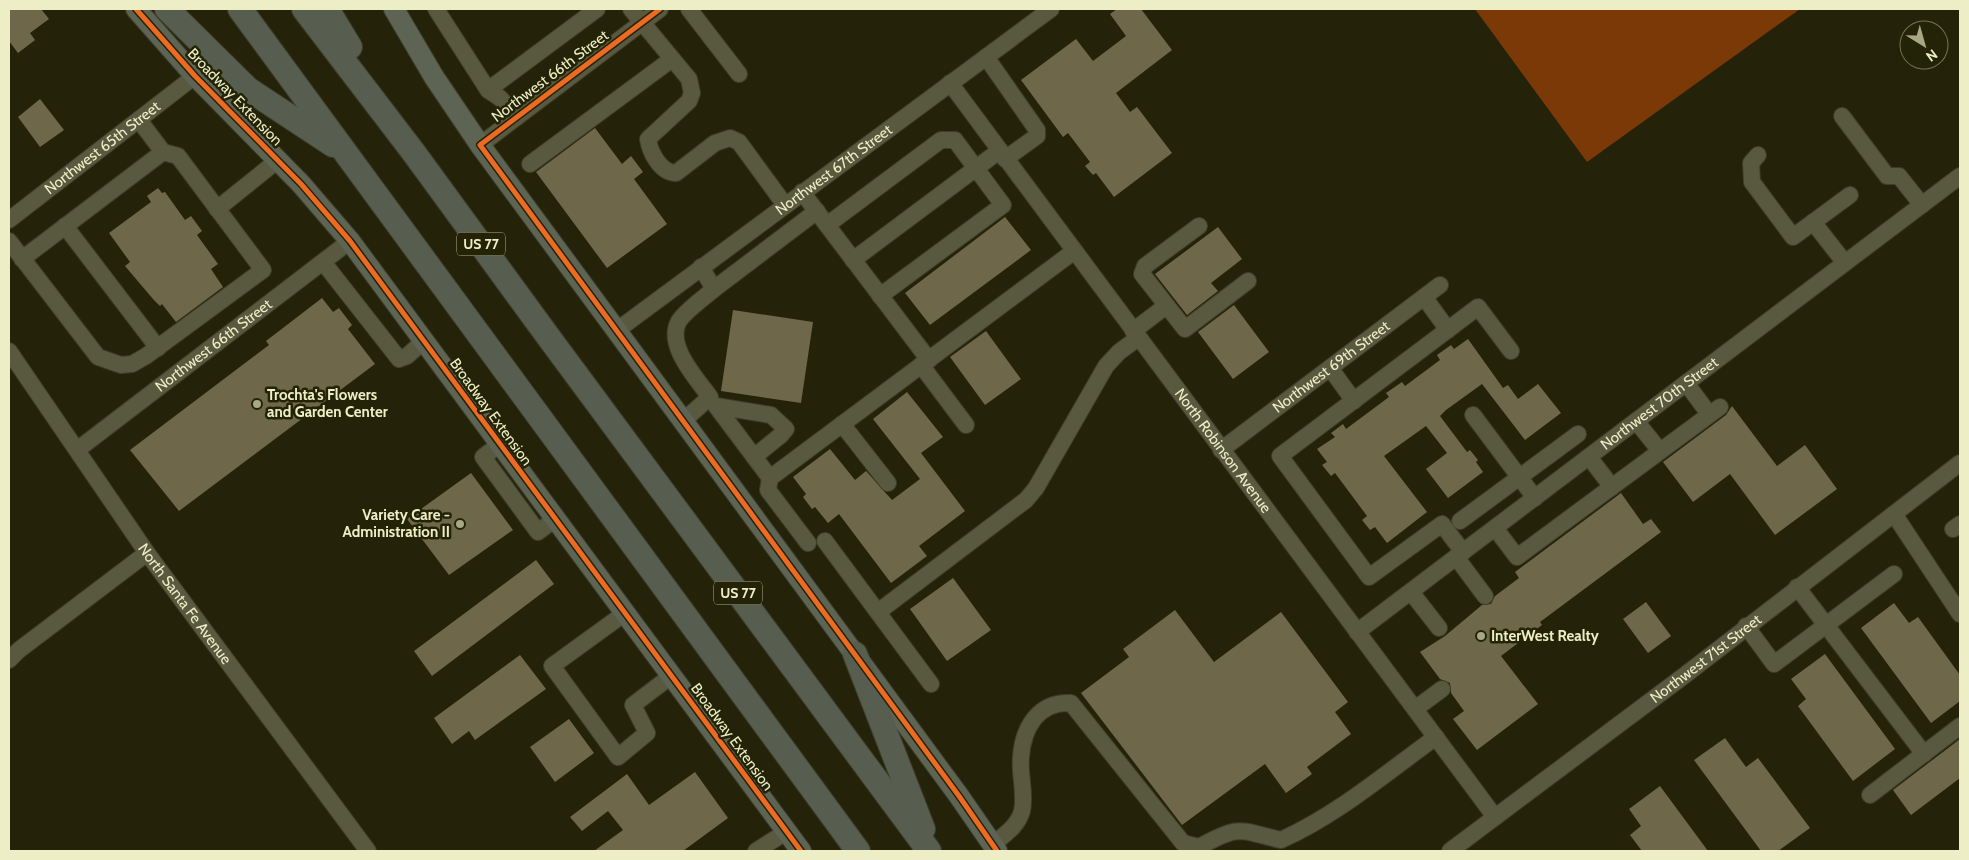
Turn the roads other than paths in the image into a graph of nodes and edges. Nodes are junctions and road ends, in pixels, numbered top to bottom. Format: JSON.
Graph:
{"nodes":[{"id":1,"x":136,"y":9,"type":"edge"},
{"id":2,"x":167,"y":9,"type":"edge"},
{"id":3,"x":240,"y":9,"type":"edge"},
{"id":4,"x":304,"y":9,"type":"edge"},
{"id":5,"x":327,"y":9,"type":"edge"},
{"id":6,"x":436,"y":9,"type":"edge"},
{"id":7,"x":597,"y":9,"type":"edge"},
{"id":8,"x":631,"y":9,"type":"edge"},
{"id":9,"x":660,"y":9,"type":"edge"},
{"id":10,"x":688,"y":9,"type":"edge"},
{"id":11,"x":1051,"y":9,"type":"edge"},
{"id":12,"x":398,"y":10,"type":"edge"},
{"id":13,"x":641,"y":23,"type":"junction"},
{"id":14,"x":986,"y":57,"type":"junction"},
{"id":15,"x":672,"y":59,"type":"junction"},
{"id":16,"x":739,"y":74,"type":"dead end"},
{"id":17,"x":196,"y":76,"type":"junction"},
{"id":18,"x":950,"y":83,"type":"junction"},
{"id":19,"x":488,"y":90,"type":"junction"},
{"id":20,"x":1842,"y":116,"type":"dead end"},
{"id":21,"x":517,"y":117,"type":"junction"},
{"id":22,"x":139,"y":120,"type":"junction"},
{"id":23,"x":480,"y":145,"type":"junction"},
{"id":24,"x":163,"y":152,"type":"junction"},
{"id":25,"x":414,"y":153,"type":"junction"},
{"id":26,"x":348,"y":154,"type":"junction"},
{"id":27,"x":1002,"y":155,"type":"junction"},
{"id":28,"x":1758,"y":155,"type":"dead end"},
{"id":29,"x":278,"y":160,"type":"junction"},
{"id":30,"x":530,"y":164,"type":"dead end"},
{"id":31,"x":976,"y":168,"type":"junction"},
{"id":32,"x":1960,"y":176,"type":"edge"},
{"id":33,"x":802,"y":192,"type":"junction"},
{"id":34,"x":1850,"y":195,"type":"dead end"},
{"id":35,"x":785,"y":205,"type":"junction"},
{"id":36,"x":1922,"y":205,"type":"junction"},
{"id":37,"x":217,"y":209,"type":"junction"},
{"id":38,"x":816,"y":211,"type":"junction"},
{"id":39,"x":9,"y":220,"type":"edge"},
{"id":40,"x":1813,"y":222,"type":"junction"},
{"id":41,"x":827,"y":225,"type":"junction"},
{"id":42,"x":65,"y":226,"type":"junction"},
{"id":43,"x":1199,"y":226,"type":"dead end"},
{"id":44,"x":350,"y":241,"type":"junction"},
{"id":45,"x":9,"y":242,"type":"edge"},
{"id":46,"x":1073,"y":252,"type":"junction"},
{"id":47,"x":22,"y":259,"type":"junction"},
{"id":48,"x":853,"y":260,"type":"junction"},
{"id":49,"x":323,"y":262,"type":"junction"},
{"id":50,"x":1845,"y":263,"type":"junction"},
{"id":51,"x":702,"y":267,"type":"junction"},
{"id":52,"x":1248,"y":281,"type":"dead end"},
{"id":53,"x":1440,"y":285,"type":"dead end"},
{"id":54,"x":714,"y":289,"type":"junction"},
{"id":55,"x":880,"y":296,"type":"junction"},
{"id":56,"x":1424,"y":297,"type":"junction"},
{"id":57,"x":1166,"y":306,"type":"junction"},
{"id":58,"x":1448,"y":330,"type":"junction"},
{"id":59,"x":616,"y":331,"type":"junction"},
{"id":60,"x":1135,"y":335,"type":"junction"},
{"id":61,"x":424,"y":342,"type":"junction"},
{"id":62,"x":158,"y":348,"type":"junction"},
{"id":63,"x":1511,"y":351,"type":"dead end"},
{"id":64,"x":12,"y":361,"type":"edge"},
{"id":65,"x":925,"y":362,"type":"junction"},
{"id":66,"x":1330,"y":368,"type":"junction"},
{"id":67,"x":1686,"y":383,"type":"junction"},
{"id":68,"x":713,"y":401,"type":"junction"},
{"id":69,"x":1354,"y":401,"type":"junction"},
{"id":70,"x":1473,"y":415,"type":"dead end"},
{"id":71,"x":683,"y":421,"type":"junction"},
{"id":72,"x":1636,"y":421,"type":"junction"},
{"id":73,"x":842,"y":424,"type":"junction"},
{"id":74,"x":966,"y":425,"type":"dead end"},
{"id":75,"x":1578,"y":434,"type":"dead end"},
{"id":76,"x":77,"y":450,"type":"junction"},
{"id":77,"x":1221,"y":450,"type":"junction"},
{"id":78,"x":1660,"y":451,"type":"junction"},
{"id":79,"x":754,"y":457,"type":"junction"},
{"id":80,"x":1589,"y":457,"type":"junction"},
{"id":81,"x":1960,"y":463,"type":"edge"},
{"id":82,"x":1519,"y":477,"type":"junction"},
{"id":83,"x":770,"y":478,"type":"junction"},
{"id":84,"x":888,"y":483,"type":"dead end"},
{"id":85,"x":1612,"y":487,"type":"junction"},
{"id":86,"x":1535,"y":498,"type":"junction"},
{"id":87,"x":1894,"y":514,"type":"junction"},
{"id":88,"x":1460,"y":521,"type":"dead end"},
{"id":89,"x":1495,"y":528,"type":"junction"},
{"id":90,"x":825,"y":541,"type":"dead end"},
{"id":91,"x":808,"y":543,"type":"dead end"},
{"id":92,"x":147,"y":553,"type":"junction"},
{"id":93,"x":1460,"y":555,"type":"junction"},
{"id":94,"x":1894,"y":574,"type":"dead end"},
{"id":95,"x":1798,"y":587,"type":"junction"},
{"id":96,"x":1411,"y":592,"type":"junction"},
{"id":97,"x":1485,"y":596,"type":"dead end"},
{"id":98,"x":878,"y":612,"type":"junction"},
{"id":99,"x":625,"y":613,"type":"junction"},
{"id":100,"x":1960,"y":614,"type":"edge"},
{"id":101,"x":1827,"y":624,"type":"junction"},
{"id":102,"x":1746,"y":626,"type":"junction"},
{"id":103,"x":1439,"y":628,"type":"dead end"},
{"id":104,"x":1357,"y":632,"type":"junction"},
{"id":105,"x":854,"y":654,"type":"junction"},
{"id":106,"x":9,"y":660,"type":"edge"},
{"id":107,"x":671,"y":676,"type":"junction"},
{"id":108,"x":931,"y":684,"type":"dead end"},
{"id":109,"x":1442,"y":689,"type":"dead end"},
{"id":110,"x":1415,"y":709,"type":"junction"},
{"id":111,"x":1960,"y":726,"type":"edge"},
{"id":112,"x":1436,"y":737,"type":"junction"},
{"id":113,"x":1924,"y":754,"type":"junction"},
{"id":114,"x":1870,"y":795,"type":"dead end"},
{"id":115,"x":1495,"y":817,"type":"junction"},
{"id":116,"x":786,"y":832,"type":"junction"},
{"id":117,"x":995,"y":848,"type":"edge"},
{"id":118,"x":368,"y":851,"type":"edge"},
{"id":119,"x":756,"y":851,"type":"edge"},
{"id":120,"x":800,"y":851,"type":"edge"},
{"id":121,"x":858,"y":851,"type":"edge"},
{"id":122,"x":930,"y":851,"type":"edge"},
{"id":123,"x":1450,"y":851,"type":"edge"}],
"edges":[{"from":1,"to":17,"type":"main road","name":"Broadway Extension"},
{"from":2,"to":26,"type":"highway"},
{"from":3,"to":26,"type":"highway"},
{"from":4,"to":25,"type":"highway","number":"US 77"},
{"from":5,"to":25,"type":"highway"},
{"from":6,"to":19,"type":"street"},
{"from":7,"to":19,"type":"street"},
{"from":8,"to":13,"type":"street"},
{"from":9,"to":13,"type":"street","name":"Northwest 66th Street"},
{"from":10,"to":16,"type":"street"},
{"from":11,"to":14,"type":"street","name":"Northwest 67th Street"},
{"from":12,"to":23,"type":"main road"},
{"from":13,"to":15,"type":"street"},
{"from":13,"to":21,"type":"street","name":"Northwest 66th Street"},
{"from":14,"to":18,"type":"street","name":"Northwest 67th Street"},
{"from":14,"to":27,"type":"street"},
{"from":15,"to":30,"type":"street"},
{"from":15,"to":35,"type":"street"},
{"from":17,"to":22,"type":"street","name":"Northwest 65th Street"},
{"from":17,"to":29,"type":"main road","name":"Broadway Extension"},
{"from":18,"to":27,"type":"street","name":"North Robinson Avenue"},
{"from":18,"to":33,"type":"street","name":"Northwest 67th Street"},
{"from":19,"to":21,"type":"street"},
{"from":20,"to":36,"type":"street"},
{"from":21,"to":23,"type":"street","name":"Northwest 66th Street"},
{"from":22,"to":24,"type":"street"},
{"from":22,"to":39,"type":"street","name":"Northwest 65th Street"},
{"from":23,"to":59,"type":"main road"},
{"from":24,"to":37,"type":"street"},
{"from":24,"to":42,"type":"street"},
{"from":25,"to":122,"type":"highway","number":"US 77"},
{"from":26,"to":121,"type":"highway"},
{"from":27,"to":31,"type":"street"},
{"from":27,"to":46,"type":"street","name":"North Robinson Avenue"},
{"from":28,"to":40,"type":"street"},
{"from":29,"to":37,"type":"street"},
{"from":29,"to":44,"type":"main road","name":"Broadway Extension"},
{"from":31,"to":41,"type":"street"},
{"from":31,"to":48,"type":"street"},
{"from":31,"to":55,"type":"street"},
{"from":32,"to":36,"type":"street","name":"Northwest 70th Street"},
{"from":33,"to":35,"type":"street","name":"Northwest 67th Street"},
{"from":33,"to":38,"type":"street"},
{"from":34,"to":40,"type":"street"},
{"from":35,"to":51,"type":"street","name":"Northwest 67th Street"},
{"from":36,"to":50,"type":"street","name":"Northwest 70th Street"},
{"from":37,"to":62,"type":"street"},
{"from":38,"to":41,"type":"street"},
{"from":38,"to":54,"type":"street"},
{"from":40,"to":50,"type":"street"},
{"from":41,"to":48,"type":"street"},
{"from":42,"to":47,"type":"street"},
{"from":42,"to":62,"type":"street"},
{"from":43,"to":57,"type":"street"},
{"from":44,"to":49,"type":"street","name":"Northwest 66th Street"},
{"from":44,"to":61,"type":"main road","name":"Broadway Extension"},
{"from":45,"to":47,"type":"street"},
{"from":46,"to":60,"type":"street","name":"North Robinson Avenue"},
{"from":46,"to":65,"type":"street"},
{"from":47,"to":62,"type":"street"},
{"from":48,"to":55,"type":"street"},
{"from":49,"to":61,"type":"street"},
{"from":49,"to":76,"type":"street","name":"Northwest 66th Street"},
{"from":50,"to":67,"type":"street","name":"Northwest 70th Street"},
{"from":51,"to":54,"type":"street"},
{"from":51,"to":59,"type":"street","name":"Northwest 67th Street"},
{"from":52,"to":57,"type":"street"},
{"from":53,"to":56,"type":"street","name":"Northwest 69th Street"},
{"from":54,"to":68,"type":"street"},
{"from":55,"to":65,"type":"street"},
{"from":56,"to":58,"type":"street"},
{"from":56,"to":66,"type":"street","name":"Northwest 69th Street"},
{"from":57,"to":60,"type":"street"},
{"from":58,"to":63,"type":"street"},
{"from":58,"to":69,"type":"street"},
{"from":59,"to":71,"type":"main road"},
{"from":60,"to":77,"type":"street","name":"North Robinson Avenue"},
{"from":60,"to":98,"type":"street"},
{"from":61,"to":99,"type":"main road","name":"Broadway Extension"},
{"from":64,"to":76,"type":"street","name":"North Santa Fe Avenue"},
{"from":65,"to":73,"type":"street"},
{"from":65,"to":74,"type":"street"},
{"from":66,"to":69,"type":"street"},
{"from":66,"to":77,"type":"street","name":"Northwest 69th Street"},
{"from":67,"to":72,"type":"street","name":"Northwest 70th Street"},
{"from":67,"to":78,"type":"street"},
{"from":68,"to":71,"type":"street"},
{"from":68,"to":79,"type":"street"},
{"from":68,"to":79,"type":"street"},
{"from":69,"to":93,"type":"street"},
{"from":70,"to":82,"type":"street"},
{"from":71,"to":105,"type":"main road"},
{"from":72,"to":78,"type":"street"},
{"from":72,"to":80,"type":"street","name":"Northwest 70th Street"},
{"from":73,"to":83,"type":"street"},
{"from":73,"to":84,"type":"street"},
{"from":75,"to":82,"type":"street"},
{"from":76,"to":92,"type":"street","name":"North Santa Fe Avenue"},
{"from":77,"to":104,"type":"street","name":"North Robinson Avenue"},
{"from":78,"to":85,"type":"street"},
{"from":79,"to":83,"type":"street"},
{"from":80,"to":85,"type":"street"},
{"from":80,"to":86,"type":"street","name":"Northwest 70th Street"},
{"from":81,"to":87,"type":"street","name":"Northwest 71st Street"},
{"from":82,"to":86,"type":"street"},
{"from":82,"to":88,"type":"street"},
{"from":83,"to":91,"type":"street"},
{"from":85,"to":89,"type":"street"},
{"from":86,"to":89,"type":"street","name":"Northwest 70th Street"},
{"from":87,"to":95,"type":"street","name":"Northwest 71st Street"},
{"from":87,"to":100,"type":"street"},
{"from":89,"to":93,"type":"street","name":"Northwest 70th Street"},
{"from":90,"to":98,"type":"street"},
{"from":92,"to":106,"type":"street"},
{"from":92,"to":118,"type":"street","name":"North Santa Fe Avenue"},
{"from":93,"to":96,"type":"street","name":"Northwest 70th Street"},
{"from":93,"to":97,"type":"street"},
{"from":94,"to":101,"type":"street"},
{"from":95,"to":101,"type":"street"},
{"from":95,"to":102,"type":"street","name":"Northwest 71st Street"},
{"from":96,"to":103,"type":"street"},
{"from":96,"to":104,"type":"street","name":"Northwest 70th Street"},
{"from":98,"to":108,"type":"street"},
{"from":99,"to":107,"type":"main road","name":"Broadway Extension"},
{"from":99,"to":107,"type":"street"},
{"from":101,"to":102,"type":"street"},
{"from":101,"to":113,"type":"street"},
{"from":102,"to":115,"type":"street","name":"Northwest 71st Street"},
{"from":104,"to":110,"type":"street","name":"North Robinson Avenue"},
{"from":105,"to":117,"type":"main road"},
{"from":105,"to":122,"type":"highway"},
{"from":107,"to":116,"type":"main road","name":"Broadway Extension"},
{"from":109,"to":110,"type":"street"},
{"from":110,"to":112,"type":"street","name":"North Robinson Avenue"},
{"from":111,"to":113,"type":"street"},
{"from":112,"to":115,"type":"street","name":"North Robinson Avenue"},
{"from":112,"to":117,"type":"street"},
{"from":113,"to":114,"type":"street"},
{"from":115,"to":123,"type":"street","name":"Northwest 71st Street"},
{"from":116,"to":119,"type":"street"},
{"from":116,"to":120,"type":"main road","name":"Broadway Extension"}]}
